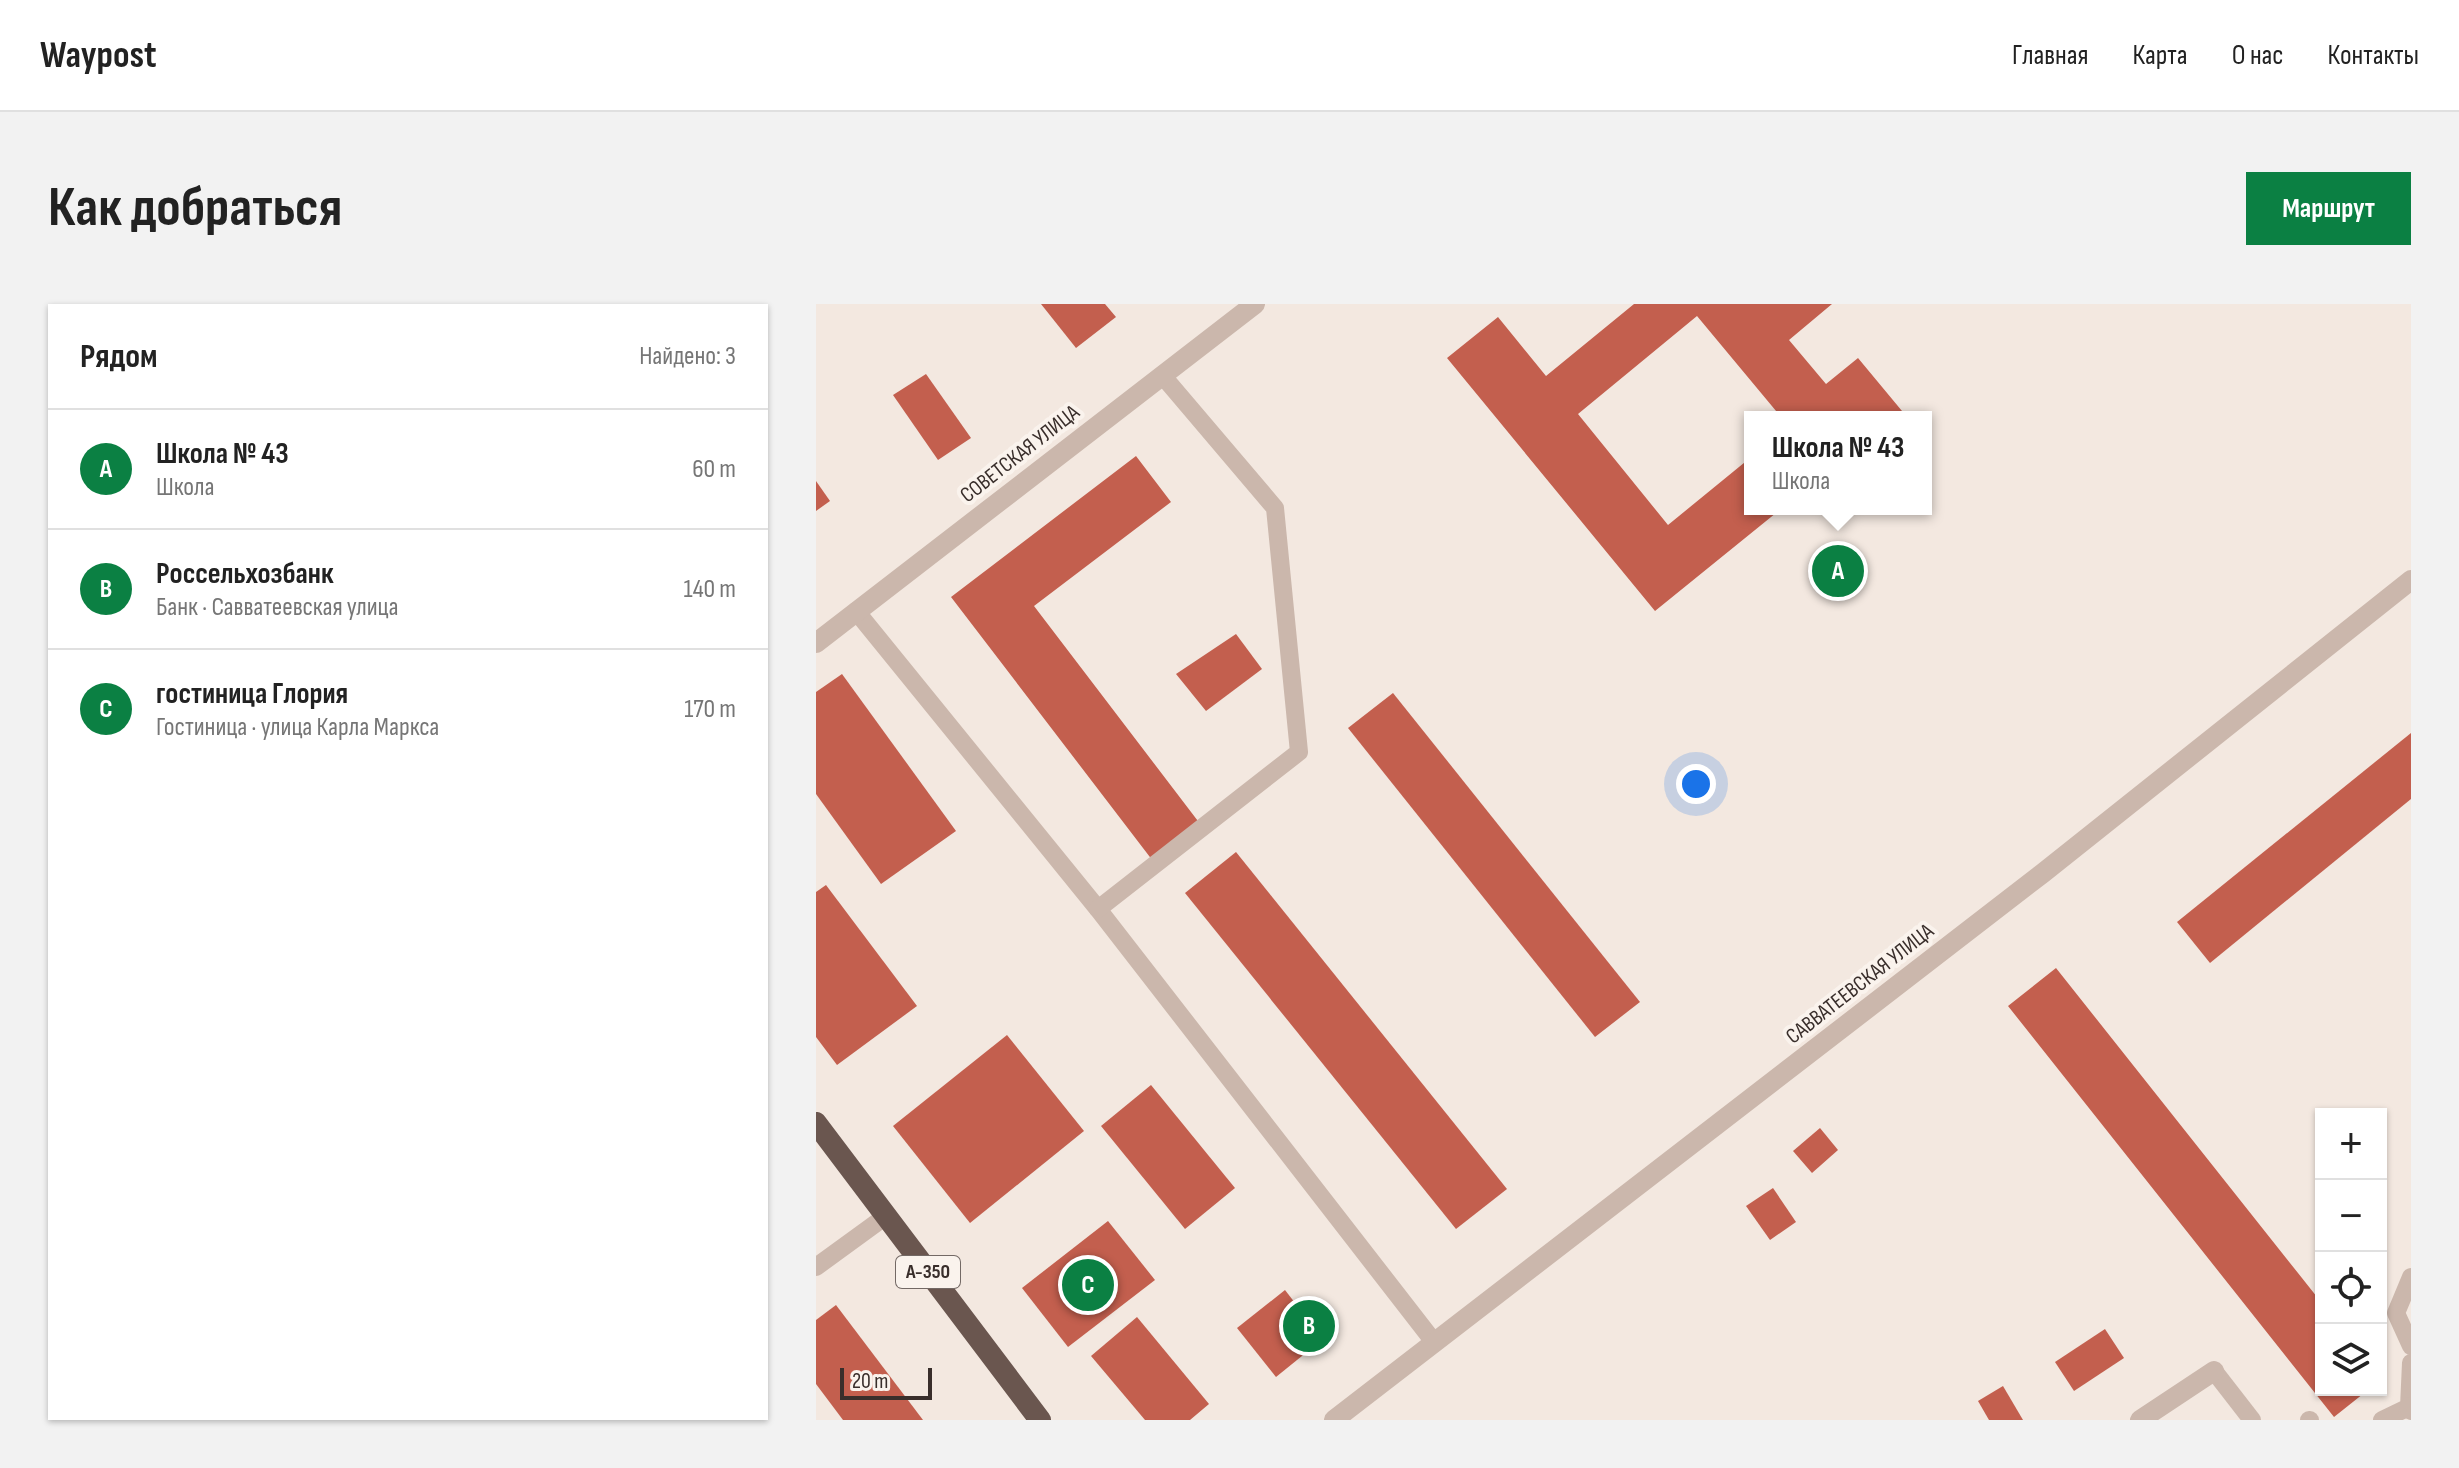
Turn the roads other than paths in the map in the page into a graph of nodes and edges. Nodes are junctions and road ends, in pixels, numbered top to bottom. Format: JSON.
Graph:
{"nodes":[{"id":1,"x":1255,"y":304,"type":"edge"},
{"id":2,"x":1162,"y":375,"type":"junction"},
{"id":3,"x":2411,"y":580,"type":"edge"},
{"id":4,"x":856,"y":611,"type":"junction"},
{"id":5,"x":816,"y":643,"type":"edge"},
{"id":6,"x":1098,"y":909,"type":"junction"},
{"id":7,"x":816,"y":1123,"type":"edge"},
{"id":8,"x":886,"y":1216,"type":"junction"},
{"id":9,"x":816,"y":1267,"type":"edge"},
{"id":10,"x":2411,"y":1277,"type":"edge"},
{"id":11,"x":1434,"y":1342,"type":"junction"},
{"id":12,"x":2411,"y":1346,"type":"edge"},
{"id":13,"x":2411,"y":1363,"type":"edge"},
{"id":14,"x":2214,"y":1371,"type":"joint"},
{"id":15,"x":2410,"y":1409,"type":"edge"},
{"id":16,"x":1040,"y":1420,"type":"edge"},
{"id":17,"x":1334,"y":1420,"type":"edge"},
{"id":18,"x":2140,"y":1420,"type":"edge"},
{"id":19,"x":2252,"y":1420,"type":"edge"},
{"id":20,"x":2382,"y":1420,"type":"edge"}],
"edges":[{"from":1,"to":2,"type":"street","name":"СОВЕТСКАЯ УЛИЦА"},
{"from":2,"to":4,"type":"street","name":"СОВЕТСКАЯ УЛИЦА"},
{"from":2,"to":6,"type":"lane"},
{"from":3,"to":11,"type":"street","name":"САВВАТЕЕВСКАЯ УЛИЦА"},
{"from":4,"to":5,"type":"street","name":"СОВЕТСКАЯ УЛИЦА"},
{"from":4,"to":6,"type":"lane"},
{"from":6,"to":11,"type":"lane"},
{"from":7,"to":8,"type":"highway","number":"А-350"},
{"from":8,"to":9,"type":"lane"},
{"from":8,"to":16,"type":"highway","number":"А-350"},
{"from":10,"to":12,"type":"lane"},
{"from":11,"to":17,"type":"street","name":"САВВАТЕЕВСКАЯ УЛИЦА"},
{"from":13,"to":15,"type":"lane"},
{"from":14,"to":18,"type":"street"},
{"from":14,"to":19,"type":"lane"},
{"from":15,"to":20,"type":"lane"}]}
